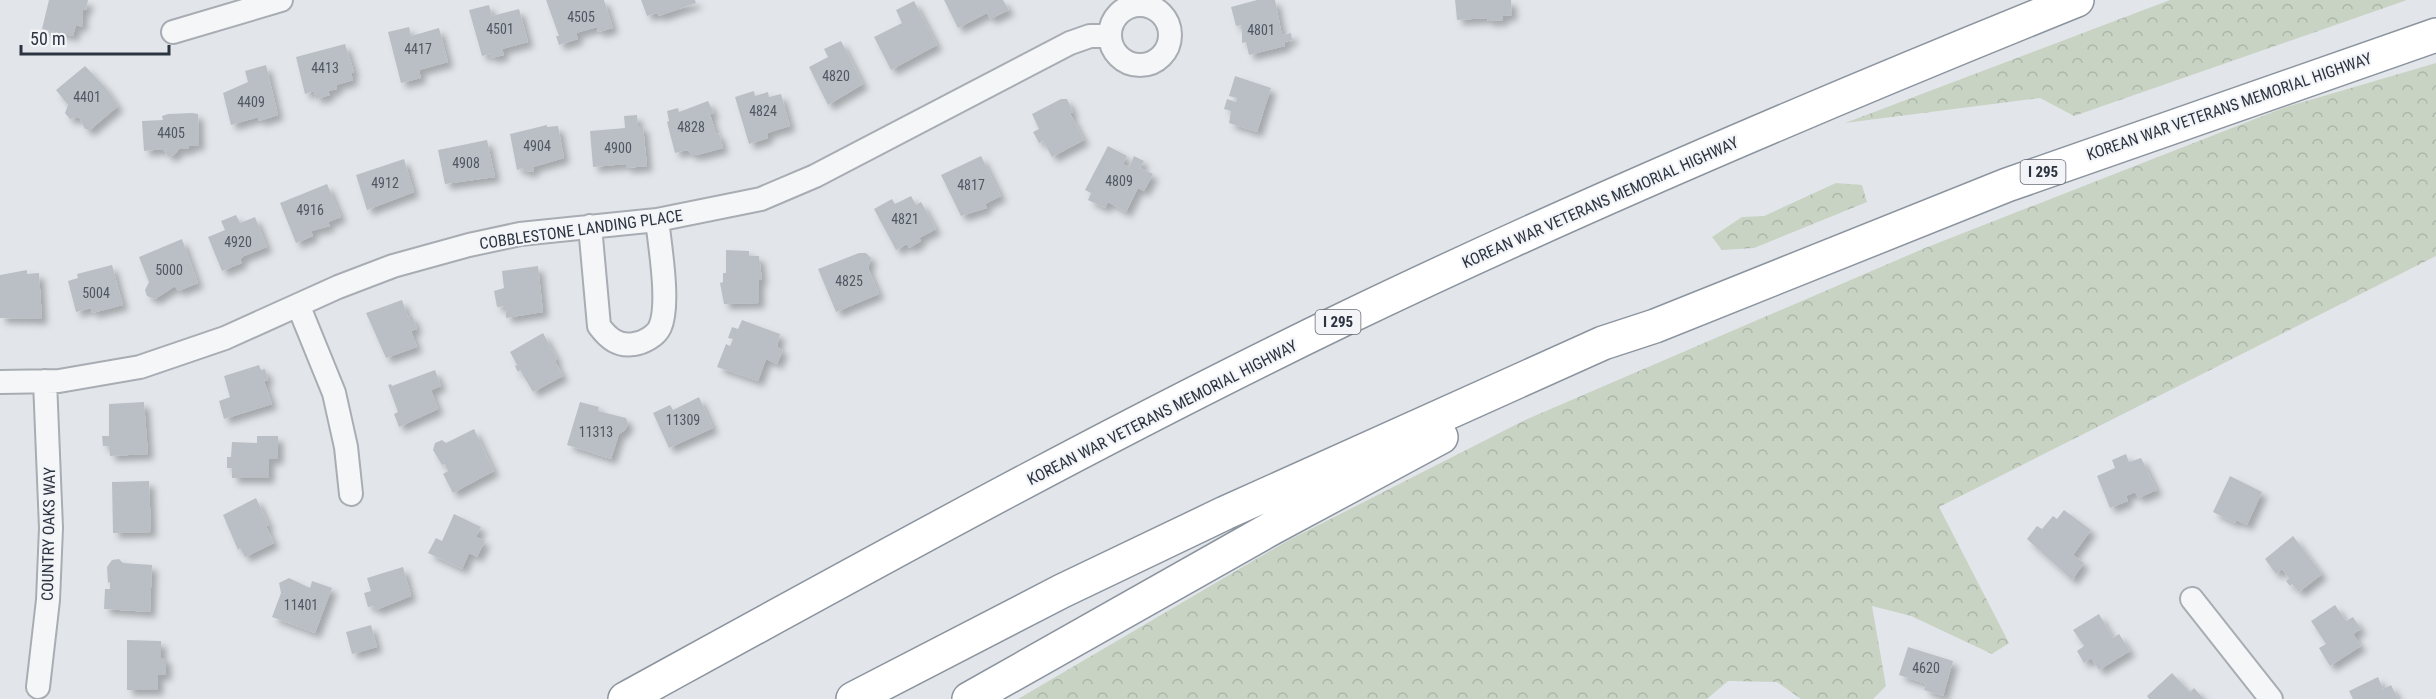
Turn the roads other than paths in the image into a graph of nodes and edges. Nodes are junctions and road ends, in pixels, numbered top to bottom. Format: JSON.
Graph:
{"nodes":[{"id":1,"x":281,"y":0,"type":"edge"},
{"id":2,"x":2077,"y":0,"type":"edge"},
{"id":3,"x":173,"y":32,"type":"dead end"},
{"id":4,"x":2436,"y":34,"type":"edge"},
{"id":5,"x":1110,"y":36,"type":"dead end"},
{"id":6,"x":657,"y":220,"type":"junction"},
{"id":7,"x":590,"y":226,"type":"junction"},
{"id":8,"x":299,"y":307,"type":"junction"},
{"id":9,"x":1655,"y":326,"type":"junction"},
{"id":10,"x":45,"y":381,"type":"junction"},
{"id":11,"x":0,"y":382,"type":"edge"},
{"id":12,"x":351,"y":494,"type":"dead end"},
{"id":13,"x":2192,"y":599,"type":"dead end"},
{"id":14,"x":38,"y":687,"type":"dead end"},
{"id":15,"x":625,"y":699,"type":"edge"},
{"id":16,"x":853,"y":699,"type":"edge"},
{"id":17,"x":969,"y":699,"type":"edge"},
{"id":18,"x":2271,"y":699,"type":"edge"}],
"edges":[{"from":1,"to":3,"type":"street"},
{"from":2,"to":15,"type":"highway","name":"KOREAN WAR VETERANS MEMORIAL HIGHWAY","number":"I 295"},
{"from":4,"to":9,"type":"highway","name":"KOREAN WAR VETERANS MEMORIAL HIGHWAY","number":"I 295"},
{"from":5,"to":6,"type":"street","name":"COBBLESTONE LANDING PLACE"},
{"from":6,"to":7,"type":"street","name":"COBBLESTONE LANDING PLACE"},
{"from":6,"to":7,"type":"street"},
{"from":7,"to":8,"type":"street","name":"COBBLESTONE LANDING PLACE"},
{"from":8,"to":10,"type":"street","name":"COBBLESTONE LANDING PLACE"},
{"from":8,"to":12,"type":"street"},
{"from":9,"to":16,"type":"highway"},
{"from":9,"to":17,"type":"highway"},
{"from":10,"to":11,"type":"street","name":"COBBLESTONE LANDING PLACE"},
{"from":10,"to":14,"type":"street","name":"COUNTRY OAKS WAY"},
{"from":13,"to":18,"type":"street"}]}
